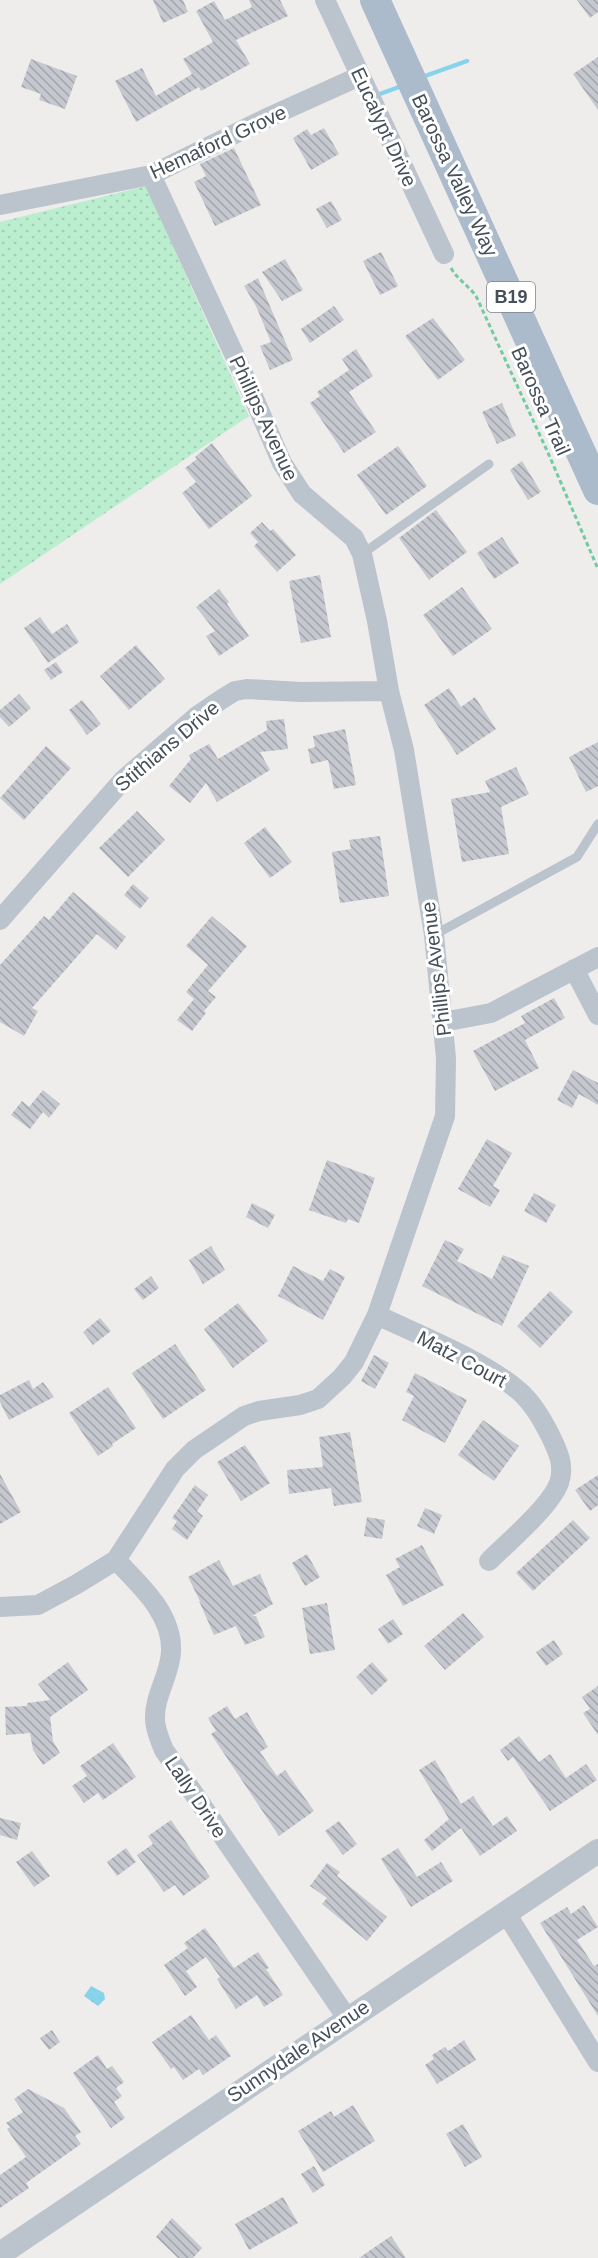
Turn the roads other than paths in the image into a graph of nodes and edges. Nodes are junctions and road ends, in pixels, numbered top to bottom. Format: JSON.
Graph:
{"nodes":[{"id":1,"x":325,"y":0,"type":"edge"},
{"id":2,"x":375,"y":0,"type":"edge"},
{"id":3,"x":360,"y":76,"type":"junction"},
{"id":4,"x":151,"y":175,"type":"junction"},
{"id":5,"x":0,"y":205,"type":"edge"},
{"id":6,"x":444,"y":254,"type":"road end"},
{"id":7,"x":489,"y":464,"type":"dead end"},
{"id":8,"x":598,"y":490,"type":"edge"},
{"id":9,"x":362,"y":554,"type":"junction"},
{"id":10,"x":389,"y":691,"type":"junction"},
{"id":11,"x":598,"y":824,"type":"edge"},
{"id":12,"x":0,"y":920,"type":"edge"},
{"id":13,"x":434,"y":935,"type":"junction"},
{"id":14,"x":598,"y":957,"type":"edge"},
{"id":15,"x":574,"y":969,"type":"junction"},
{"id":16,"x":598,"y":1015,"type":"edge"},
{"id":17,"x":443,"y":1022,"type":"junction"},
{"id":18,"x":377,"y":1316,"type":"junction"},
{"id":19,"x":116,"y":1560,"type":"junction"},
{"id":20,"x":489,"y":1561,"type":"dead end"},
{"id":21,"x":0,"y":1607,"type":"edge"},
{"id":22,"x":598,"y":1851,"type":"edge"},
{"id":23,"x":506,"y":1913,"type":"junction"},
{"id":24,"x":347,"y":2018,"type":"junction"},
{"id":25,"x":598,"y":2062,"type":"edge"},
{"id":26,"x":0,"y":2253,"type":"edge"}],
"edges":[{"from":1,"to":3,"type":"street","name":"Eucalypt Drive"},
{"from":2,"to":8,"type":"main road","name":"Barossa Valley Way","number":"B19"},
{"from":3,"to":4,"type":"street","name":"Hemaford Grove"},
{"from":3,"to":6,"type":"street","name":"Eucalypt Drive"},
{"from":4,"to":5,"type":"street","name":"Hemaford Grove"},
{"from":4,"to":9,"type":"street","name":"Phillips Avenue"},
{"from":7,"to":9,"type":"lane"},
{"from":9,"to":10,"type":"street","name":"Phillips Avenue"},
{"from":10,"to":12,"type":"street","name":"Stithians Drive"},
{"from":10,"to":13,"type":"street","name":"Phillips Avenue"},
{"from":11,"to":13,"type":"lane"},
{"from":13,"to":17,"type":"street","name":"Phillips Avenue"},
{"from":14,"to":15,"type":"street"},
{"from":15,"to":16,"type":"street"},
{"from":15,"to":17,"type":"street"},
{"from":17,"to":18,"type":"street","name":"Phillips Avenue"},
{"from":18,"to":19,"type":"street","name":"Phillips Avenue"},
{"from":18,"to":20,"type":"street","name":"Matz Court"},
{"from":19,"to":21,"type":"street","name":"Phillips Avenue"},
{"from":19,"to":24,"type":"street","name":"Lally Drive"},
{"from":22,"to":23,"type":"street","name":"Sunnydale Avenue"},
{"from":23,"to":24,"type":"street","name":"Sunnydale Avenue"},
{"from":23,"to":25,"type":"street"},
{"from":24,"to":26,"type":"street","name":"Sunnydale Avenue"}]}
